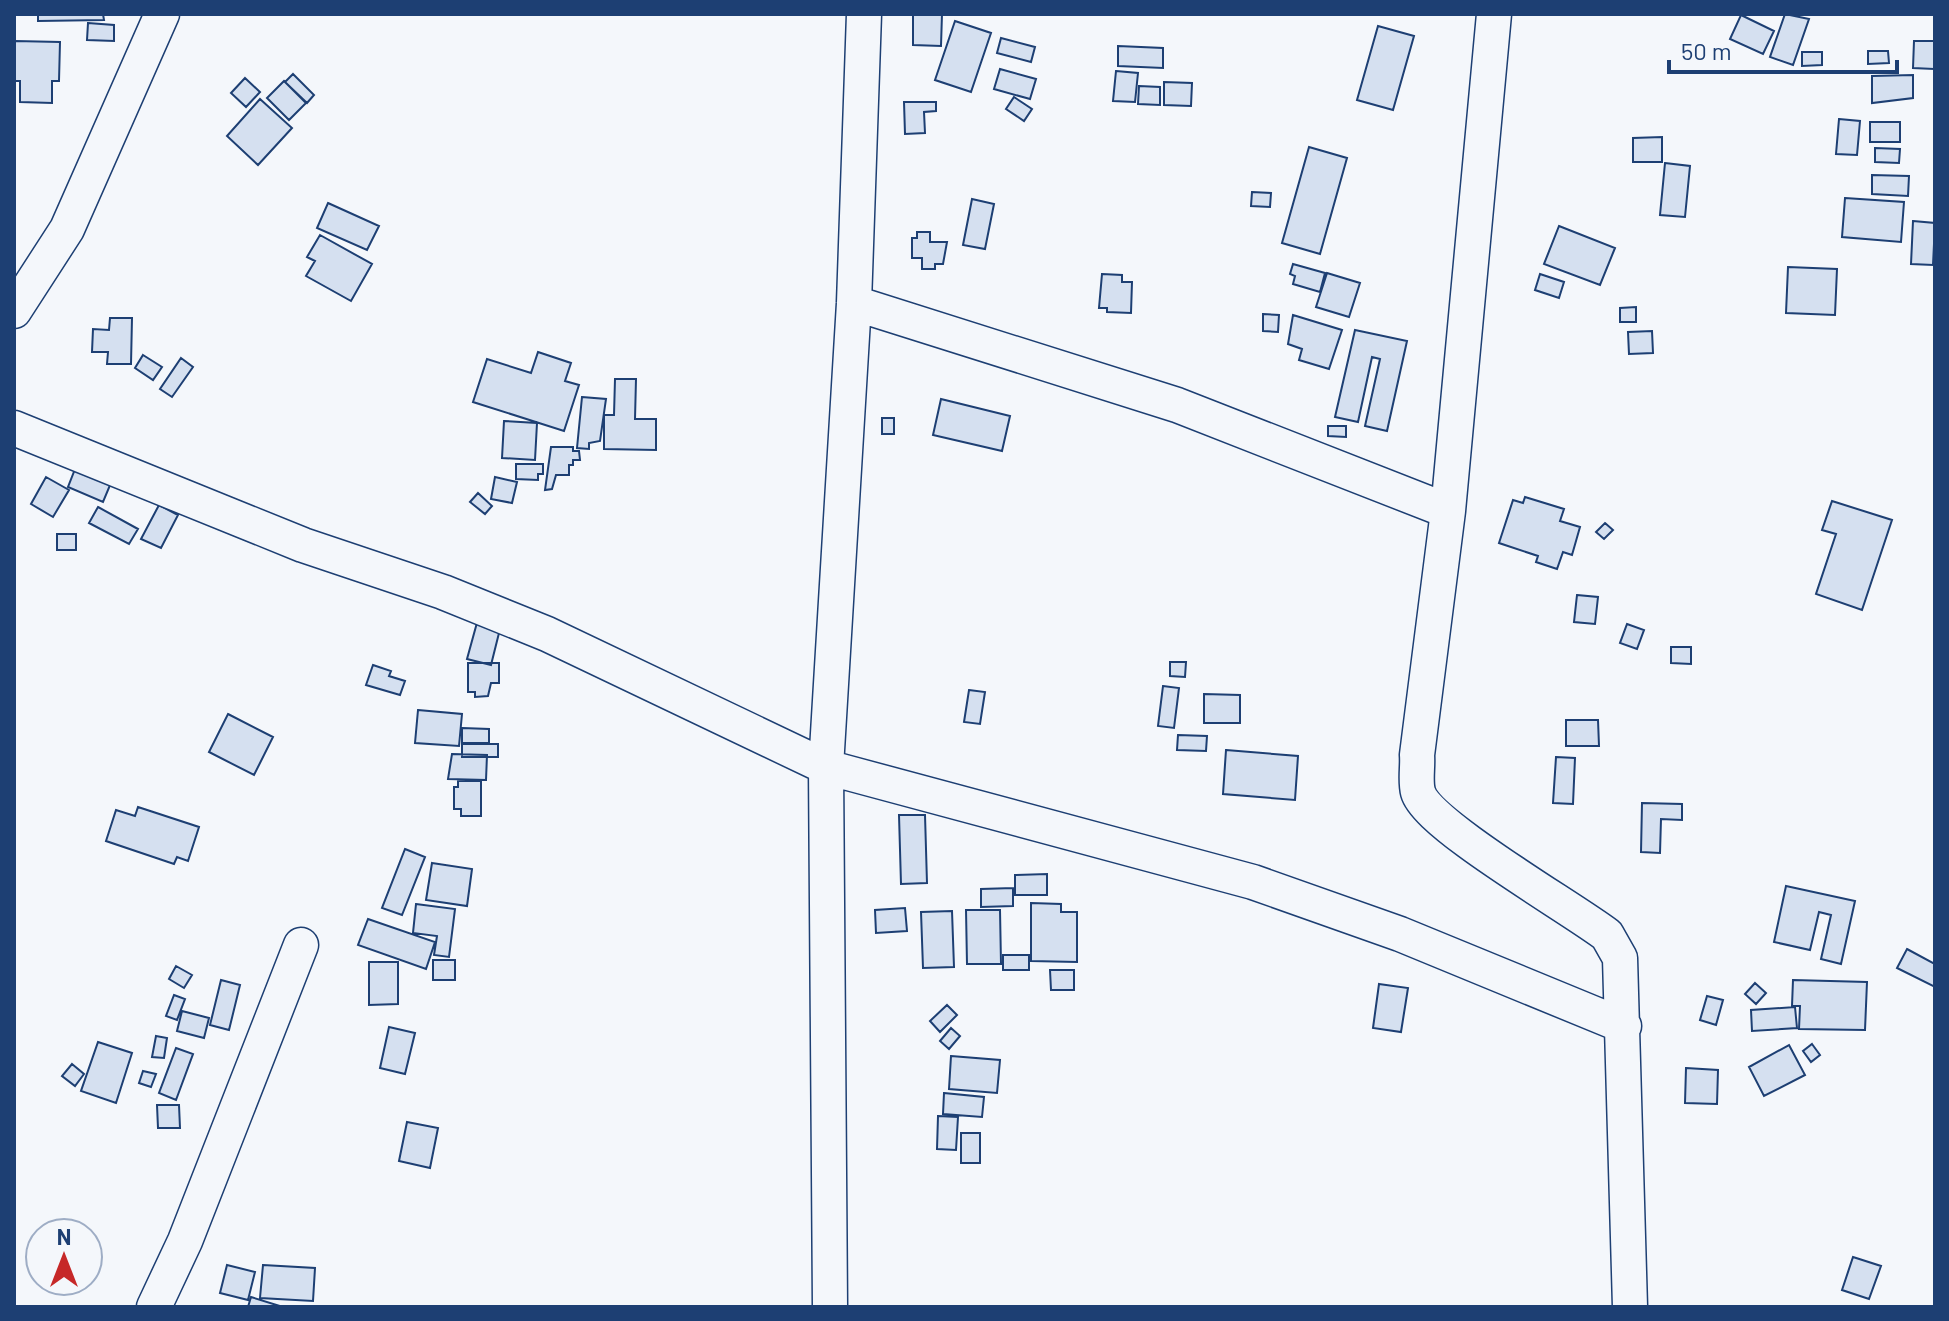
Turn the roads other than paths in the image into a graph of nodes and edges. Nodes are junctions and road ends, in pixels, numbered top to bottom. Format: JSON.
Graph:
{"nodes":[{"id":1,"x":162,"y":14,"type":"edge"},
{"id":2,"x":864,"y":14,"type":"edge"},
{"id":3,"x":1494,"y":14,"type":"edge"},
{"id":4,"x":854,"y":303,"type":"junction"},
{"id":5,"x":14,"y":311,"type":"edge"},
{"id":6,"x":14,"y":428,"type":"edge"},
{"id":7,"x":1448,"y":511,"type":"junction"},
{"id":8,"x":826,"y":767,"type":"junction"},
{"id":9,"x":301,"y":945,"type":"dead end"},
{"id":10,"x":1624,"y":1026,"type":"junction"},
{"id":11,"x":154,"y":1307,"type":"edge"},
{"id":12,"x":830,"y":1307,"type":"edge"},
{"id":13,"x":1630,"y":1307,"type":"edge"}],
"edges":[{"from":1,"to":5,"type":"street"},
{"from":2,"to":4,"type":"street"},
{"from":3,"to":7,"type":"street"},
{"from":4,"to":7,"type":"street"},
{"from":4,"to":8,"type":"street"},
{"from":6,"to":8,"type":"street"},
{"from":7,"to":10,"type":"street"},
{"from":8,"to":10,"type":"street"},
{"from":8,"to":12,"type":"street"},
{"from":9,"to":11,"type":"street"},
{"from":10,"to":13,"type":"street"}]}
